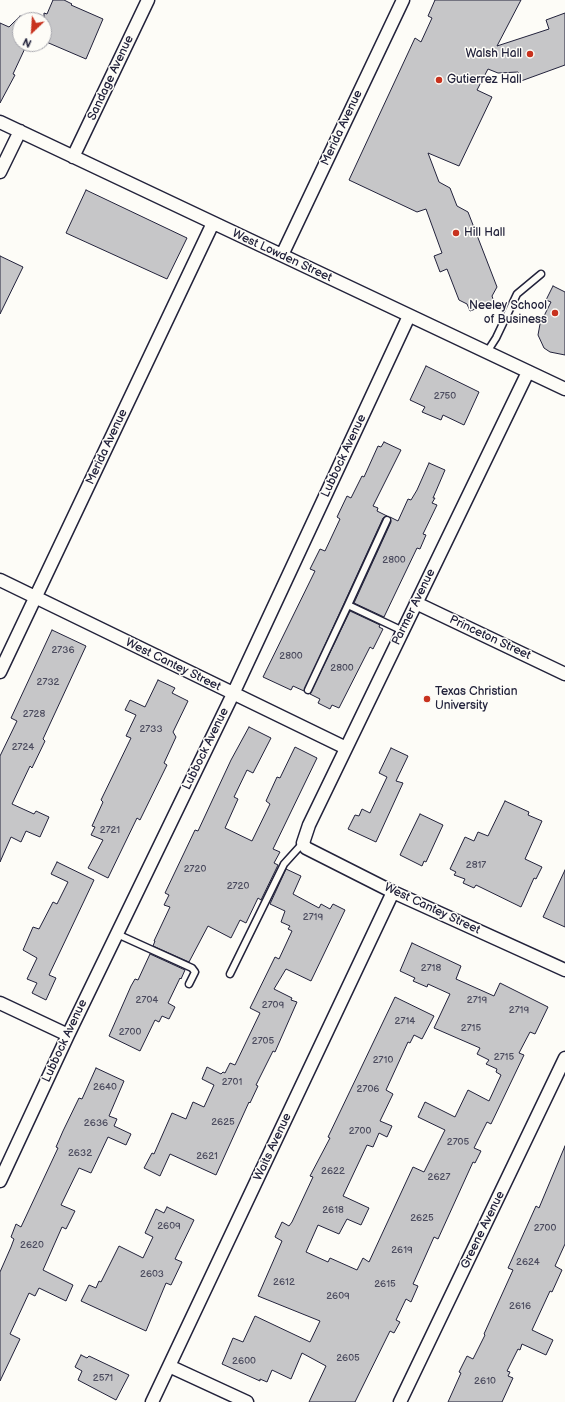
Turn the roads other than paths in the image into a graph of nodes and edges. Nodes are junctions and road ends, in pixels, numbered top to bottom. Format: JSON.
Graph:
{"nodes":[{"id":1,"x":148,"y":0,"type":"edge"},
{"id":2,"x":403,"y":0,"type":"edge"},
{"id":3,"x":0,"y":122,"type":"edge"},
{"id":4,"x":20,"y":131,"type":"junction"},
{"id":5,"x":74,"y":157,"type":"junction"},
{"id":6,"x":0,"y":172,"type":"edge"},
{"id":7,"x":213,"y":223,"type":"junction"},
{"id":8,"x":282,"y":255,"type":"junction"},
{"id":9,"x":541,"y":274,"type":"dead end"},
{"id":10,"x":409,"y":316,"type":"junction"},
{"id":11,"x":487,"y":352,"type":"junction"},
{"id":12,"x":528,"y":372,"type":"junction"},
{"id":13,"x":565,"y":389,"type":"edge"},
{"id":14,"x":387,"y":520,"type":"dead end"},
{"id":15,"x":0,"y":580,"type":"edge"},
{"id":16,"x":36,"y":598,"type":"junction"},
{"id":17,"x":416,"y":603,"type":"junction"},
{"id":18,"x":348,"y":605,"type":"junction"},
{"id":19,"x":403,"y":631,"type":"junction"},
{"id":20,"x":0,"y":672,"type":"edge"},
{"id":21,"x":565,"y":674,"type":"edge"},
{"id":22,"x":308,"y":690,"type":"dead end"},
{"id":23,"x":233,"y":694,"type":"junction"},
{"id":24,"x":346,"y":748,"type":"junction"},
{"id":25,"x":303,"y":843,"type":"junction"},
{"id":26,"x":393,"y":892,"type":"junction"},
{"id":27,"x":117,"y":934,"type":"junction"},
{"id":28,"x":565,"y":970,"type":"edge"},
{"id":29,"x":230,"y":974,"type":"dead end"},
{"id":30,"x":189,"y":984,"type":"dead end"},
{"id":31,"x":0,"y":1003,"type":"edge"},
{"id":32,"x":68,"y":1035,"type":"junction"},
{"id":33,"x":565,"y":1058,"type":"edge"},
{"id":34,"x":0,"y":1181,"type":"edge"},
{"id":35,"x":169,"y":1366,"type":"junction"},
{"id":36,"x":152,"y":1402,"type":"edge"},
{"id":37,"x":247,"y":1402,"type":"edge"},
{"id":38,"x":400,"y":1402,"type":"edge"}],
"edges":[{"from":1,"to":5,"type":"street","name":"Sandage Avenue"},
{"from":2,"to":8,"type":"street","name":"Merida Avenue"},
{"from":3,"to":4,"type":"street","name":"West Lowden Street"},
{"from":4,"to":5,"type":"street","name":"West Lowden Street"},
{"from":4,"to":6,"type":"street"},
{"from":5,"to":7,"type":"street","name":"West Lowden Street"},
{"from":7,"to":8,"type":"street","name":"West Lowden Street"},
{"from":7,"to":16,"type":"street","name":"Merida Avenue"},
{"from":8,"to":10,"type":"street","name":"West Lowden Street"},
{"from":9,"to":11,"type":"lane"},
{"from":10,"to":11,"type":"street","name":"West Lowden Street"},
{"from":10,"to":23,"type":"street","name":"Lubbock Avenue"},
{"from":11,"to":12,"type":"street","name":"West Lowden Street"},
{"from":12,"to":13,"type":"street","name":"West Lowden Street"},
{"from":12,"to":17,"type":"street","name":"Parmer Avenue"},
{"from":14,"to":18,"type":"lane"},
{"from":15,"to":16,"type":"street","name":"West Cantey Street"},
{"from":16,"to":20,"type":"street","name":"Merida Avenue"},
{"from":16,"to":23,"type":"street","name":"West Cantey Street"},
{"from":17,"to":19,"type":"street","name":"Parmer Avenue"},
{"from":17,"to":21,"type":"street","name":"Princeton Street"},
{"from":18,"to":19,"type":"lane"},
{"from":18,"to":22,"type":"lane"},
{"from":19,"to":24,"type":"street","name":"Parmer Avenue"},
{"from":23,"to":24,"type":"street","name":"West Cantey Street"},
{"from":23,"to":27,"type":"street","name":"Lubbock Avenue"},
{"from":24,"to":25,"type":"street","name":"Parmer Avenue"},
{"from":25,"to":26,"type":"street","name":"West Cantey Street"},
{"from":25,"to":29,"type":"lane"},
{"from":26,"to":28,"type":"street","name":"West Cantey Street"},
{"from":26,"to":35,"type":"street","name":"Waits Avenue"},
{"from":27,"to":30,"type":"lane"},
{"from":27,"to":32,"type":"street","name":"Lubbock Avenue"},
{"from":31,"to":32,"type":"street"},
{"from":32,"to":34,"type":"street","name":"Lubbock Avenue"},
{"from":33,"to":38,"type":"street","name":"Greene Avenue"},
{"from":35,"to":36,"type":"street","name":"Waits Avenue"},
{"from":35,"to":37,"type":"street"}]}
